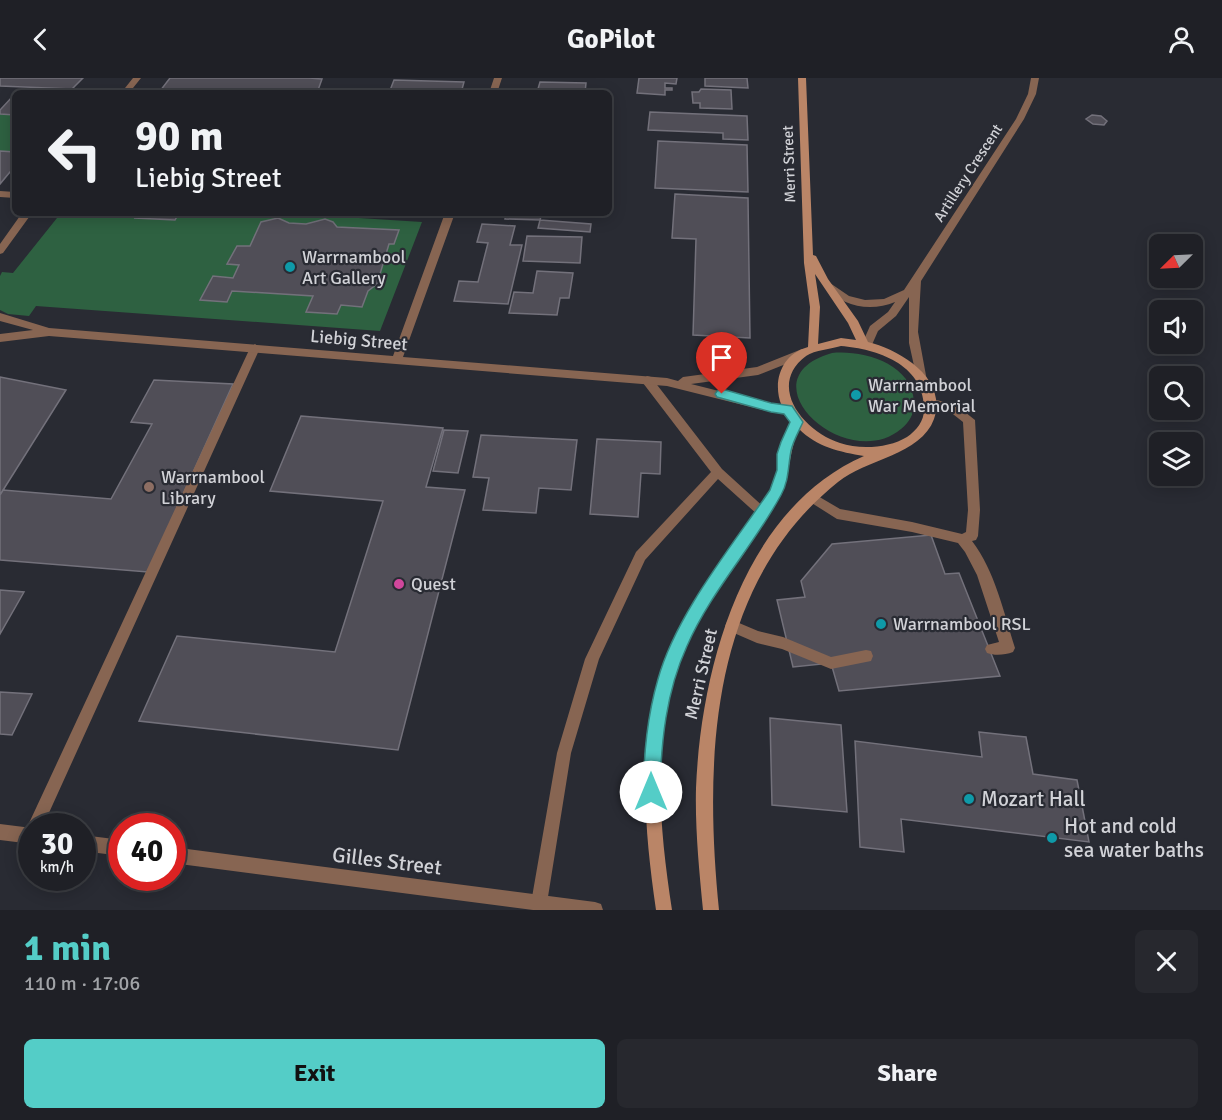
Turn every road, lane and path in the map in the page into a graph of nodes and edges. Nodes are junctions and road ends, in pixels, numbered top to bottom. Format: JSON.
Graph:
{"nodes":[{"id":1,"x":137,"y":78,"type":"edge"},
{"id":2,"x":802,"y":78,"type":"edge"},
{"id":3,"x":1035,"y":78,"type":"edge"},
{"id":4,"x":127,"y":90,"type":"edge"},
{"id":5,"x":25,"y":216,"type":"edge"},
{"id":6,"x":449,"y":216,"type":"edge"},
{"id":7,"x":809,"y":249,"type":"junction"},
{"id":8,"x":0,"y":252,"type":"edge"},
{"id":9,"x":817,"y":271,"type":"junction"},
{"id":10,"x":916,"y":280,"type":"junction"},
{"id":11,"x":0,"y":316,"type":"edge"},
{"id":12,"x":49,"y":332,"type":"junction"},
{"id":13,"x":0,"y":338,"type":"edge"},
{"id":14,"x":865,"y":344,"type":"junction"},
{"id":15,"x":813,"y":347,"type":"junction"},
{"id":16,"x":255,"y":348,"type":"junction"},
{"id":17,"x":802,"y":353,"type":"junction"},
{"id":18,"x":397,"y":360,"type":"junction"},
{"id":19,"x":647,"y":380,"type":"junction"},
{"id":20,"x":922,"y":381,"type":"junction"},
{"id":21,"x":667,"y":382,"type":"junction"},
{"id":22,"x":929,"y":402,"type":"junction"},
{"id":23,"x":787,"y":409,"type":"junction"},
{"id":24,"x":797,"y":422,"type":"junction"},
{"id":25,"x":895,"y":448,"type":"junction"},
{"id":26,"x":718,"y":472,"type":"junction"},
{"id":27,"x":811,"y":497,"type":"junction"},
{"id":28,"x":762,"y":511,"type":"junction"},
{"id":29,"x":962,"y":539,"type":"junction"},
{"id":30,"x":732,"y":626,"type":"junction"},
{"id":31,"x":992,"y":649,"type":"dead end"},
{"id":32,"x":866,"y":656,"type":"dead end"},
{"id":33,"x":41,"y":813,"type":"edge"},
{"id":34,"x":0,"y":832,"type":"edge"},
{"id":35,"x":18,"y":833,"type":"edge"},
{"id":36,"x":186,"y":857,"type":"edge"},
{"id":37,"x":539,"y":903,"type":"junction"},
{"id":38,"x":595,"y":910,"type":"edge"},
{"id":39,"x":664,"y":910,"type":"edge"},
{"id":40,"x":711,"y":910,"type":"edge"}],
"edges":[{"from":1,"to":4,"type":"street"},
{"from":2,"to":7,"type":"street","name":"Merri Street"},
{"from":3,"to":10,"type":"street","name":"Artillery Crescent"},
{"from":5,"to":8,"type":"street"},
{"from":6,"to":18,"type":"street"},
{"from":7,"to":9,"type":"street","name":"Merri Street"},
{"from":7,"to":15,"type":"street","name":"Merri Street"},
{"from":9,"to":10,"type":"street"},
{"from":9,"to":14,"type":"street","name":"Merri Street"},
{"from":10,"to":14,"type":"street","name":"Artillery Crescent"},
{"from":10,"to":20,"type":"street","name":"Artillery Crescent"},
{"from":11,"to":12,"type":"street","name":"Liebig Street"},
{"from":12,"to":13,"type":"street","name":"Liebig Street"},
{"from":12,"to":16,"type":"street","name":"Liebig Street"},
{"from":14,"to":15,"type":"street"},
{"from":14,"to":20,"type":"street"},
{"from":15,"to":17,"type":"street"},
{"from":16,"to":18,"type":"street","name":"Liebig Street"},
{"from":16,"to":33,"type":"street"},
{"from":17,"to":21,"type":"street","name":"Liebig Street"},
{"from":17,"to":23,"type":"street"},
{"from":18,"to":19,"type":"street","name":"Liebig Street"},
{"from":19,"to":21,"type":"street","name":"Liebig Street"},
{"from":19,"to":26,"type":"street"},
{"from":20,"to":22,"type":"street"},
{"from":21,"to":23,"type":"street","name":"Liebig Street"},
{"from":22,"to":25,"type":"street","name":"Merri Street"},
{"from":22,"to":29,"type":"street"},
{"from":23,"to":24,"type":"street","name":"Merri Street"},
{"from":24,"to":25,"type":"street","name":"Merri Street"},
{"from":24,"to":28,"type":"street","name":"Merri Street"},
{"from":25,"to":27,"type":"street","name":"Merri Street"},
{"from":26,"to":28,"type":"street"},
{"from":26,"to":37,"type":"street"},
{"from":27,"to":29,"type":"street"},
{"from":27,"to":30,"type":"street","name":"Merri Street"},
{"from":28,"to":39,"type":"street","name":"Merri Street"},
{"from":29,"to":31,"type":"street"},
{"from":30,"to":32,"type":"street"},
{"from":30,"to":40,"type":"street","name":"Merri Street"},
{"from":34,"to":35,"type":"street"},
{"from":36,"to":37,"type":"street","name":"Gilles Street"},
{"from":37,"to":38,"type":"street","name":"Gilles Street"}]}
